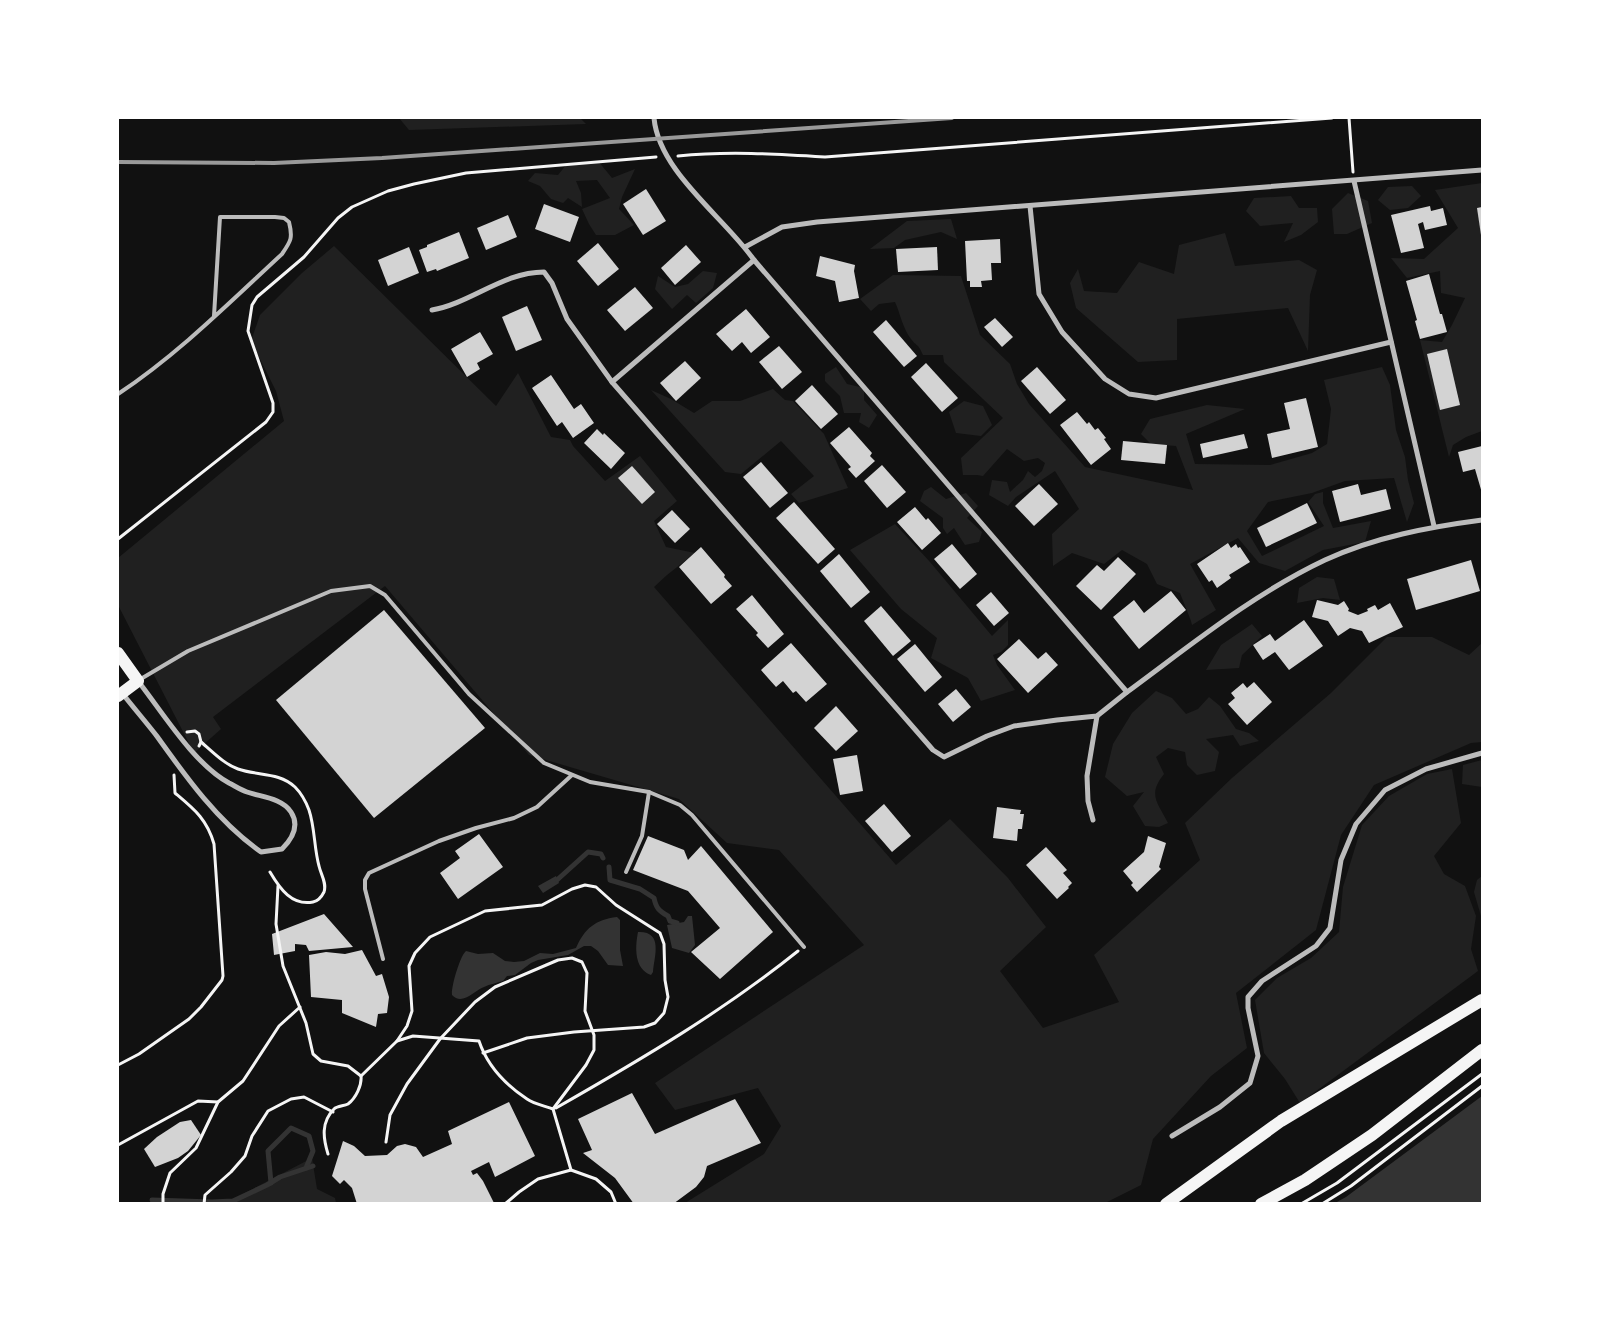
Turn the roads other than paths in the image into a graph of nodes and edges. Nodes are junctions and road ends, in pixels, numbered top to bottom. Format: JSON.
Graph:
{"nodes":[{"id":1,"x":654,"y":118,"type":"edge"},
{"id":2,"x":1482,"y":170,"type":"edge"},
{"id":3,"x":1354,"y":181,"type":"junction"},
{"id":4,"x":1030,"y":206,"type":"junction"},
{"id":5,"x":745,"y":247,"type":"junction"},
{"id":6,"x":754,"y":260,"type":"junction"},
{"id":7,"x":432,"y":310,"type":"dead end"},
{"id":8,"x":214,"y":316,"type":"junction"},
{"id":9,"x":1391,"y":342,"type":"junction"},
{"id":10,"x":612,"y":382,"type":"junction"},
{"id":11,"x":118,"y":394,"type":"edge"},
{"id":12,"x":1482,"y":520,"type":"edge"},
{"id":13,"x":1434,"y":526,"type":"junction"},
{"id":14,"x":118,"y":653,"type":"edge"},
{"id":15,"x":125,"y":689,"type":"edge"},
{"id":16,"x":1126,"y":692,"type":"junction"},
{"id":17,"x":1097,"y":716,"type":"junction"},
{"id":18,"x":1482,"y":753,"type":"edge"},
{"id":19,"x":572,"y":775,"type":"junction"},
{"id":20,"x":649,"y":792,"type":"junction"},
{"id":21,"x":1093,"y":820,"type":"dead end"},
{"id":22,"x":626,"y":872,"type":"dead end"},
{"id":23,"x":804,"y":947,"type":"road end"},
{"id":24,"x":383,"y":959,"type":"dead end"},
{"id":25,"x":1482,"y":1000,"type":"edge"},
{"id":26,"x":1482,"y":1050,"type":"edge"},
{"id":27,"x":1172,"y":1136,"type":"dead end"},
{"id":28,"x":1166,"y":1204,"type":"edge"},
{"id":29,"x":1261,"y":1204,"type":"edge"}],
"edges":[{"from":1,"to":5,"type":"street"},
{"from":2,"to":3,"type":"street"},
{"from":3,"to":4,"type":"street"},
{"from":3,"to":9,"type":"street"},
{"from":4,"to":5,"type":"street"},
{"from":4,"to":9,"type":"street"},
{"from":5,"to":6,"type":"street"},
{"from":6,"to":10,"type":"street"},
{"from":6,"to":16,"type":"street"},
{"from":7,"to":10,"type":"street"},
{"from":8,"to":8,"type":"lane"},
{"from":8,"to":11,"type":"lane"},
{"from":9,"to":13,"type":"street"},
{"from":10,"to":17,"type":"street"},
{"from":12,"to":13,"type":"street"},
{"from":13,"to":16,"type":"street"},
{"from":14,"to":15,"type":"main road"},
{"from":15,"to":15,"type":"street"},
{"from":15,"to":19,"type":"lane"},
{"from":16,"to":17,"type":"street"},
{"from":17,"to":21,"type":"street"},
{"from":18,"to":27,"type":"street"},
{"from":19,"to":20,"type":"lane"},
{"from":19,"to":24,"type":"lane"},
{"from":20,"to":22,"type":"lane"},
{"from":20,"to":23,"type":"lane"},
{"from":25,"to":28,"type":"main road"},
{"from":26,"to":29,"type":"main road"}]}
